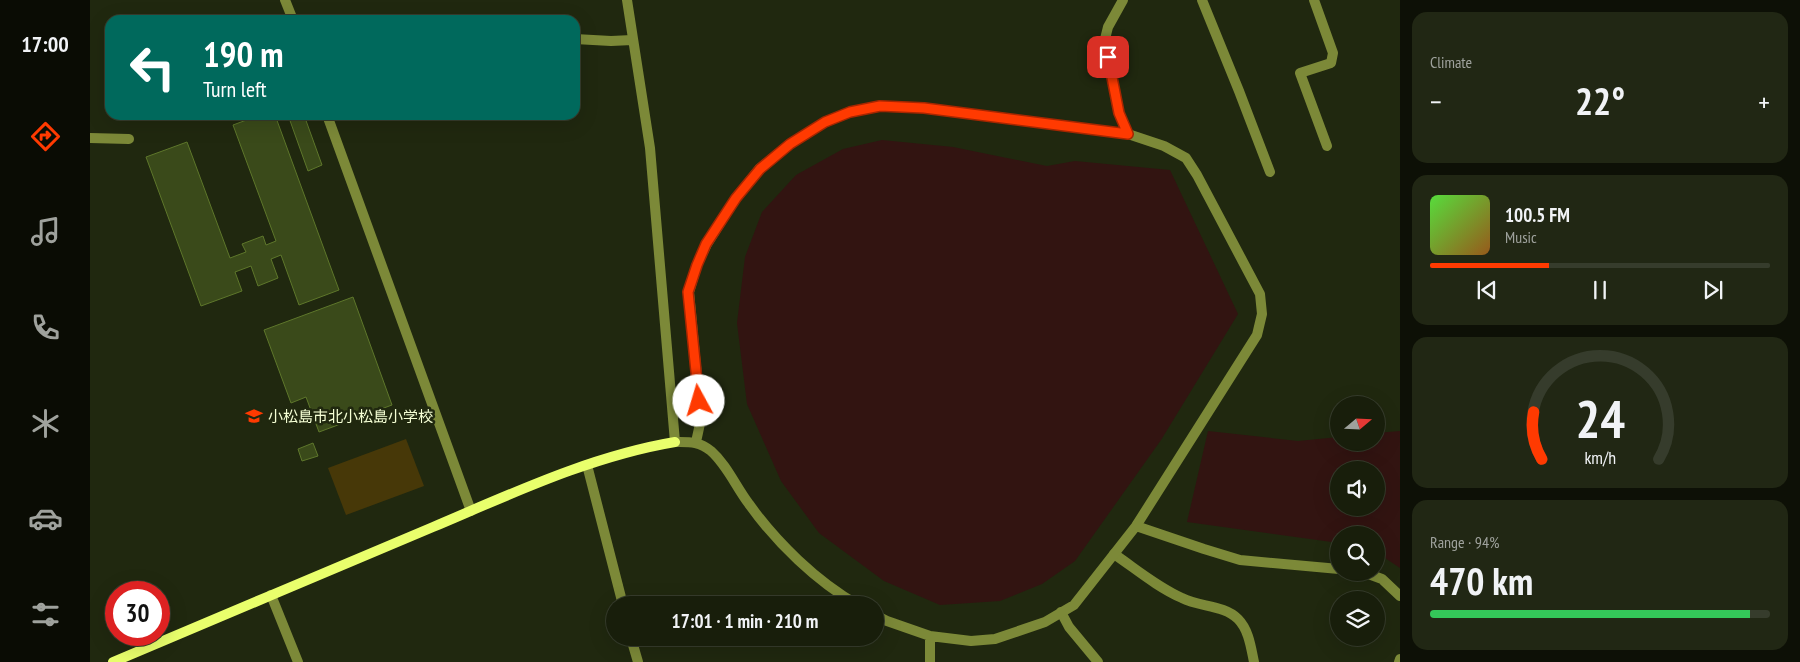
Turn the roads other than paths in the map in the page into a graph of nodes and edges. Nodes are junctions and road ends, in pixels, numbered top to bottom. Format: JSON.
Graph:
{"nodes":[{"id":1,"x":285,"y":0,"type":"edge"},
{"id":2,"x":626,"y":0,"type":"edge"},
{"id":3,"x":1124,"y":0,"type":"edge"},
{"id":4,"x":1202,"y":0,"type":"edge"},
{"id":5,"x":1314,"y":0,"type":"edge"},
{"id":6,"x":291,"y":15,"type":"edge"},
{"id":7,"x":580,"y":39,"type":"edge"},
{"id":8,"x":632,"y":40,"type":"junction"},
{"id":9,"x":329,"y":120,"type":"edge"},
{"id":10,"x":1128,"y":134,"type":"junction"},
{"id":11,"x":90,"y":138,"type":"edge"},
{"id":12,"x":129,"y":140,"type":"dead end"},
{"id":13,"x":1327,"y":146,"type":"dead end"},
{"id":14,"x":1270,"y":172,"type":"dead end"},
{"id":15,"x":675,"y":442,"type":"junction"},
{"id":16,"x":696,"y":442,"type":"junction"},
{"id":17,"x":587,"y":464,"type":"junction"},
{"id":18,"x":470,"y":511,"type":"junction"},
{"id":19,"x":1136,"y":526,"type":"junction"},
{"id":20,"x":1114,"y":554,"type":"junction"},
{"id":21,"x":1330,"y":568,"type":"edge"},
{"id":22,"x":1384,"y":581,"type":"edge"},
{"id":23,"x":270,"y":595,"type":"junction"},
{"id":24,"x":621,"y":596,"type":"edge"},
{"id":25,"x":842,"y":596,"type":"edge"},
{"id":26,"x":1400,"y":596,"type":"edge"},
{"id":27,"x":1061,"y":612,"type":"junction"},
{"id":28,"x":884,"y":619,"type":"edge"},
{"id":29,"x":930,"y":636,"type":"junction"},
{"id":30,"x":633,"y":646,"type":"edge"},
{"id":31,"x":113,"y":662,"type":"edge"},
{"id":32,"x":298,"y":662,"type":"edge"},
{"id":33,"x":638,"y":662,"type":"edge"},
{"id":34,"x":930,"y":662,"type":"edge"},
{"id":35,"x":1098,"y":662,"type":"edge"},
{"id":36,"x":1254,"y":662,"type":"edge"}],
"edges":[{"from":1,"to":6,"type":"street"},
{"from":2,"to":8,"type":"street"},
{"from":3,"to":10,"type":"street"},
{"from":4,"to":14,"type":"street"},
{"from":5,"to":13,"type":"street"},
{"from":7,"to":8,"type":"street"},
{"from":8,"to":15,"type":"street"},
{"from":9,"to":18,"type":"street"},
{"from":10,"to":16,"type":"street"},
{"from":10,"to":19,"type":"street"},
{"from":11,"to":12,"type":"street"},
{"from":15,"to":16,"type":"street"},
{"from":15,"to":17,"type":"street"},
{"from":16,"to":25,"type":"street"},
{"from":17,"to":18,"type":"street"},
{"from":17,"to":24,"type":"street"},
{"from":18,"to":23,"type":"street"},
{"from":19,"to":20,"type":"street"},
{"from":19,"to":21,"type":"street"},
{"from":20,"to":27,"type":"street"},
{"from":20,"to":36,"type":"street"},
{"from":22,"to":26,"type":"street"},
{"from":23,"to":31,"type":"street"},
{"from":23,"to":32,"type":"street"},
{"from":27,"to":29,"type":"street"},
{"from":27,"to":35,"type":"street"},
{"from":28,"to":29,"type":"street"},
{"from":29,"to":34,"type":"street"},
{"from":30,"to":33,"type":"street"}]}
